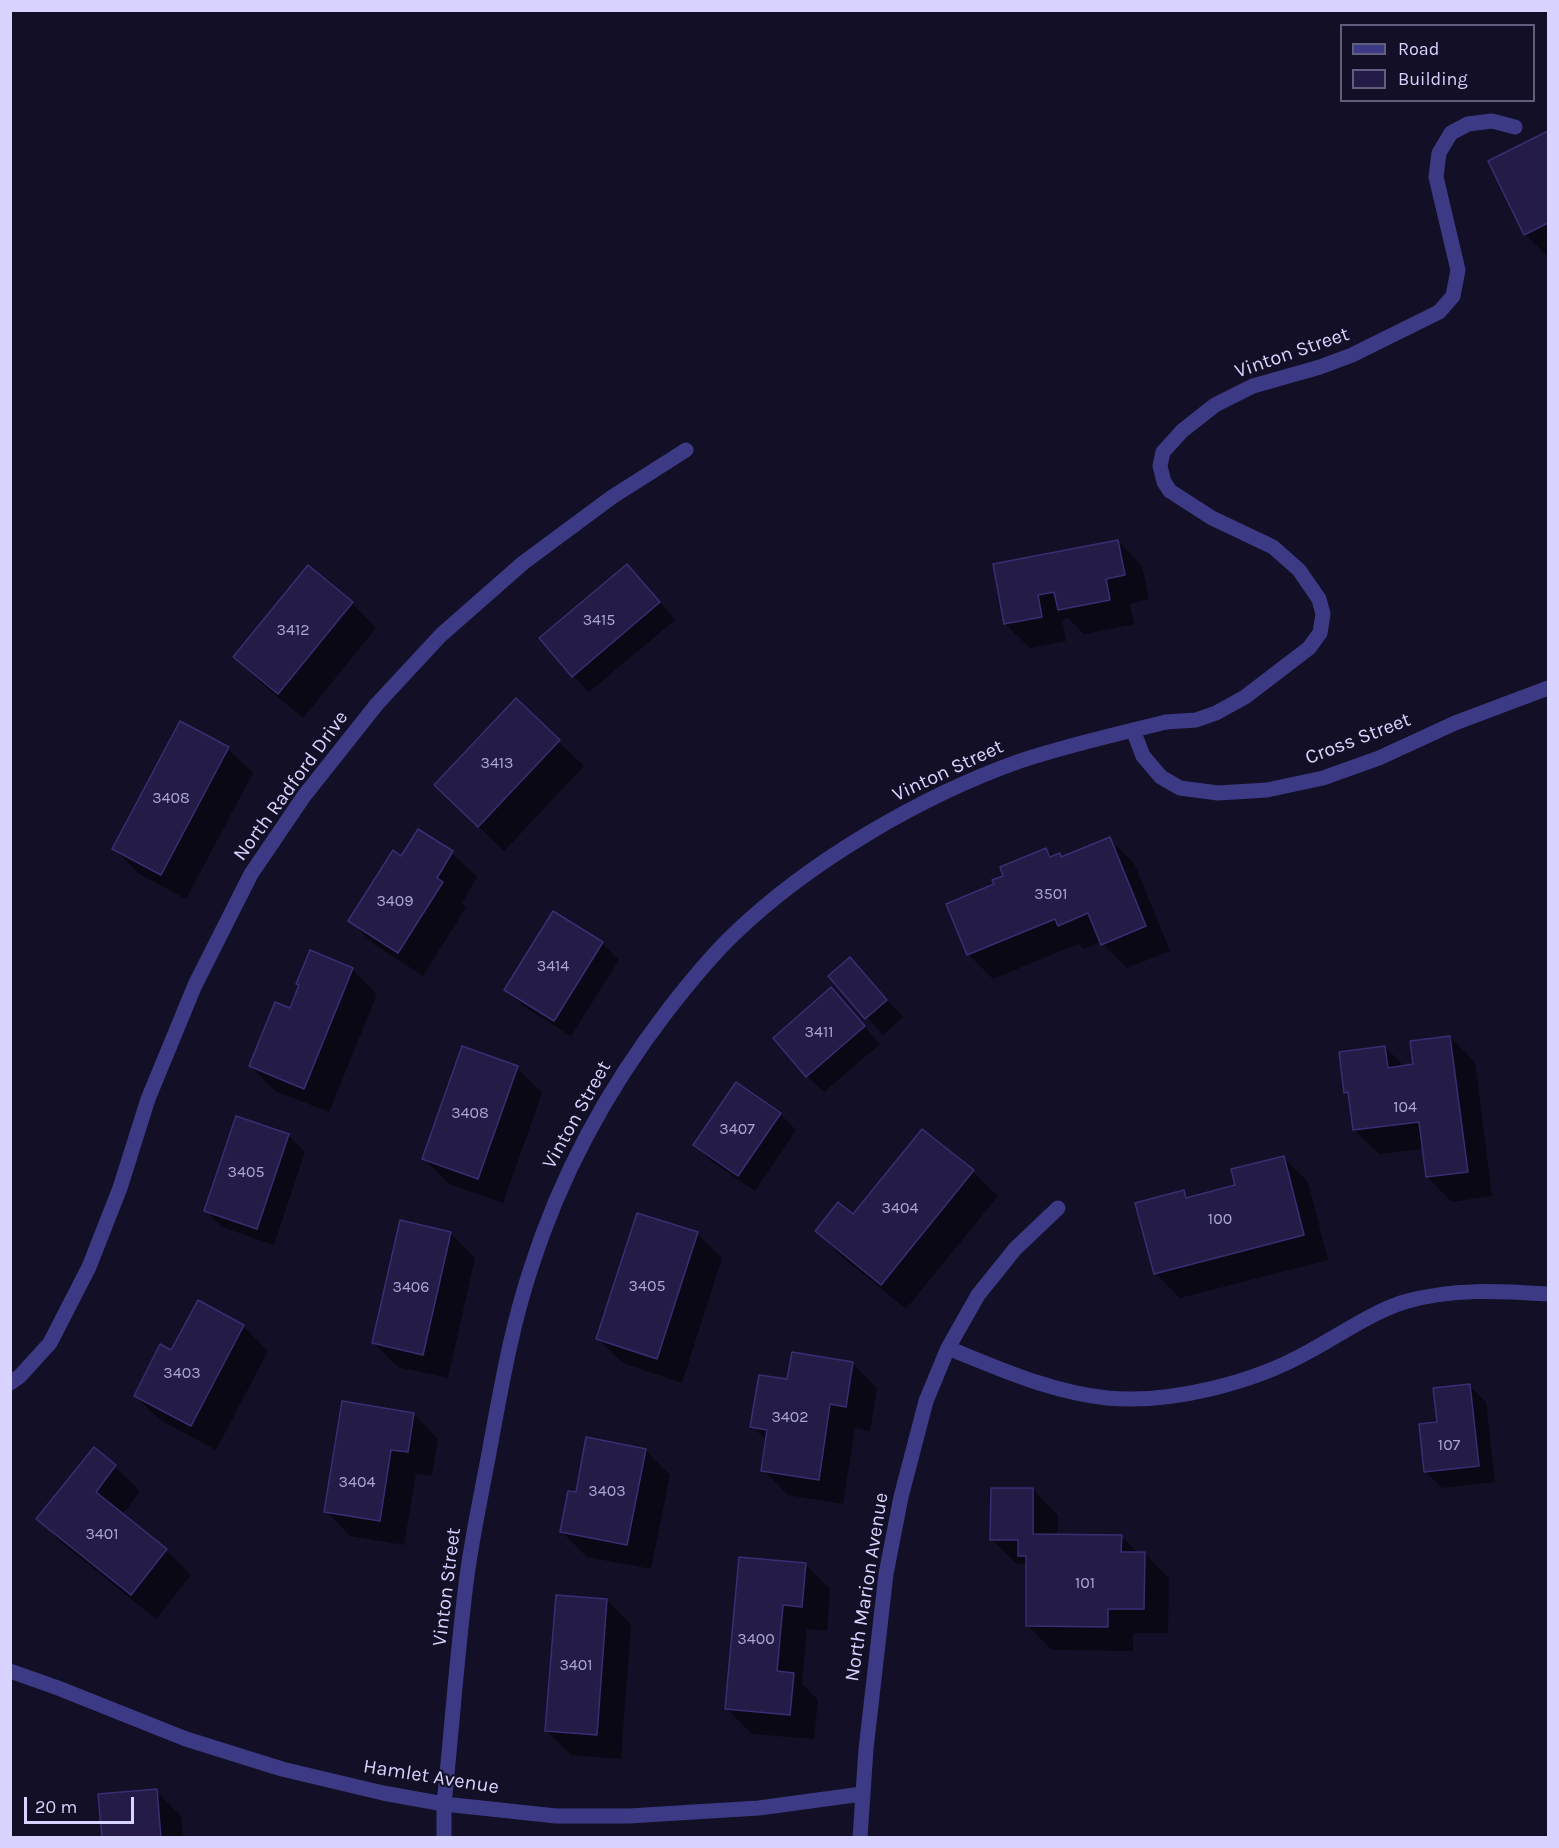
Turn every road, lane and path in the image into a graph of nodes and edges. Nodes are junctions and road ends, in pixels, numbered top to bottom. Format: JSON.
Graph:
{"nodes":[{"id":1,"x":1515,"y":127,"type":"dead end"},
{"id":2,"x":686,"y":450,"type":"dead end"},
{"id":3,"x":1548,"y":688,"type":"edge"},
{"id":4,"x":1133,"y":730,"type":"junction"},
{"id":5,"x":1058,"y":1208,"type":"dead end"},
{"id":6,"x":1548,"y":1294,"type":"edge"},
{"id":7,"x":948,"y":1348,"type":"junction"},
{"id":8,"x":10,"y":1383,"type":"edge"},
{"id":9,"x":10,"y":1671,"type":"edge"},
{"id":10,"x":862,"y":1794,"type":"junction"},
{"id":11,"x":444,"y":1804,"type":"junction"},
{"id":12,"x":444,"y":1838,"type":"edge"},
{"id":13,"x":860,"y":1838,"type":"edge"}],
"edges":[{"from":1,"to":4,"type":"street","name":"Vinton Street"},
{"from":2,"to":8,"type":"street","name":"North Radford Drive"},
{"from":3,"to":4,"type":"street","name":"Cross Street"},
{"from":4,"to":11,"type":"street","name":"Vinton Street"},
{"from":5,"to":7,"type":"street","name":"North Marion Avenue"},
{"from":6,"to":7,"type":"street"},
{"from":7,"to":10,"type":"street","name":"North Marion Avenue"},
{"from":9,"to":11,"type":"street","name":"Hamlet Avenue"},
{"from":10,"to":11,"type":"street","name":"Hamlet Avenue"},
{"from":10,"to":13,"type":"street","name":"North Marion Avenue"},
{"from":11,"to":12,"type":"street","name":"Vinton Street"}]}
